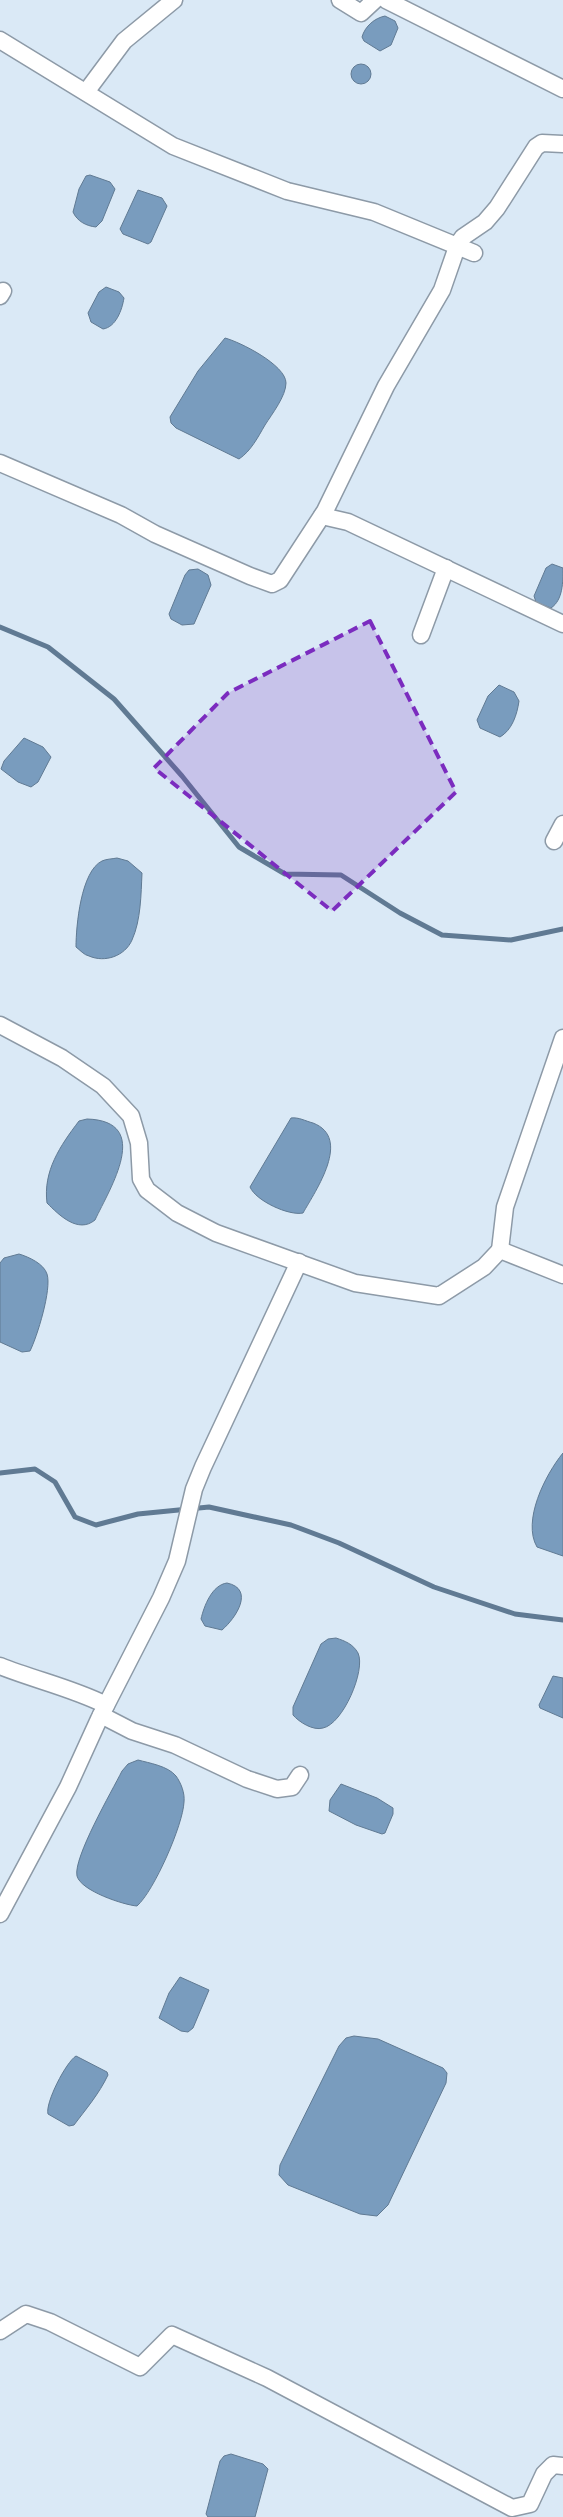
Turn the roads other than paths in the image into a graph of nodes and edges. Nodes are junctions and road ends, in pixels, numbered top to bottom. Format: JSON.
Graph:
{"nodes":[{"id":1,"x":174,"y":0,"type":"edge"},
{"id":2,"x":340,"y":0,"type":"edge"},
{"id":3,"x":375,"y":0,"type":"edge"},
{"id":4,"x":386,"y":0,"type":"edge"},
{"id":5,"x":0,"y":40,"type":"edge"},
{"id":6,"x":563,"y":89,"type":"edge"},
{"id":7,"x":86,"y":92,"type":"junction"},
{"id":8,"x":563,"y":144,"type":"edge"},
{"id":9,"x":457,"y":246,"type":"junction"},
{"id":10,"x":474,"y":253,"type":"dead end"},
{"id":11,"x":0,"y":463,"type":"edge"},
{"id":12,"x":322,"y":516,"type":"junction"},
{"id":13,"x":446,"y":568,"type":"junction"},
{"id":14,"x":563,"y":624,"type":"edge"},
{"id":15,"x":422,"y":635,"type":"dead end"},
{"id":16,"x":563,"y":824,"type":"edge"},
{"id":17,"x":554,"y":841,"type":"dead end"},
{"id":18,"x":0,"y":1025,"type":"edge"},
{"id":19,"x":563,"y":1038,"type":"edge"},
{"id":20,"x":500,"y":1250,"type":"junction"},
{"id":21,"x":299,"y":1262,"type":"junction"},
{"id":22,"x":563,"y":1275,"type":"edge"},
{"id":23,"x":0,"y":1666,"type":"edge"},
{"id":24,"x":103,"y":1710,"type":"junction"},
{"id":25,"x":300,"y":1775,"type":"dead end"},
{"id":26,"x":0,"y":1914,"type":"edge"},
{"id":27,"x":0,"y":2331,"type":"edge"},
{"id":28,"x":563,"y":2466,"type":"edge"},
{"id":29,"x":531,"y":2511,"type":"edge"}],
"edges":[{"from":1,"to":7,"type":"street"},
{"from":2,"to":3,"type":"street"},
{"from":4,"to":6,"type":"street"},
{"from":5,"to":7,"type":"street"},
{"from":7,"to":9,"type":"street"},
{"from":8,"to":9,"type":"street"},
{"from":9,"to":10,"type":"street"},
{"from":9,"to":12,"type":"street"},
{"from":11,"to":12,"type":"street"},
{"from":12,"to":13,"type":"street"},
{"from":13,"to":14,"type":"street"},
{"from":13,"to":15,"type":"street"},
{"from":16,"to":17,"type":"street"},
{"from":18,"to":21,"type":"street"},
{"from":19,"to":20,"type":"street"},
{"from":20,"to":21,"type":"street"},
{"from":20,"to":22,"type":"street"},
{"from":21,"to":24,"type":"street"},
{"from":23,"to":24,"type":"street"},
{"from":24,"to":25,"type":"street"},
{"from":24,"to":26,"type":"street"},
{"from":27,"to":29,"type":"street"},
{"from":28,"to":29,"type":"street"}]}
